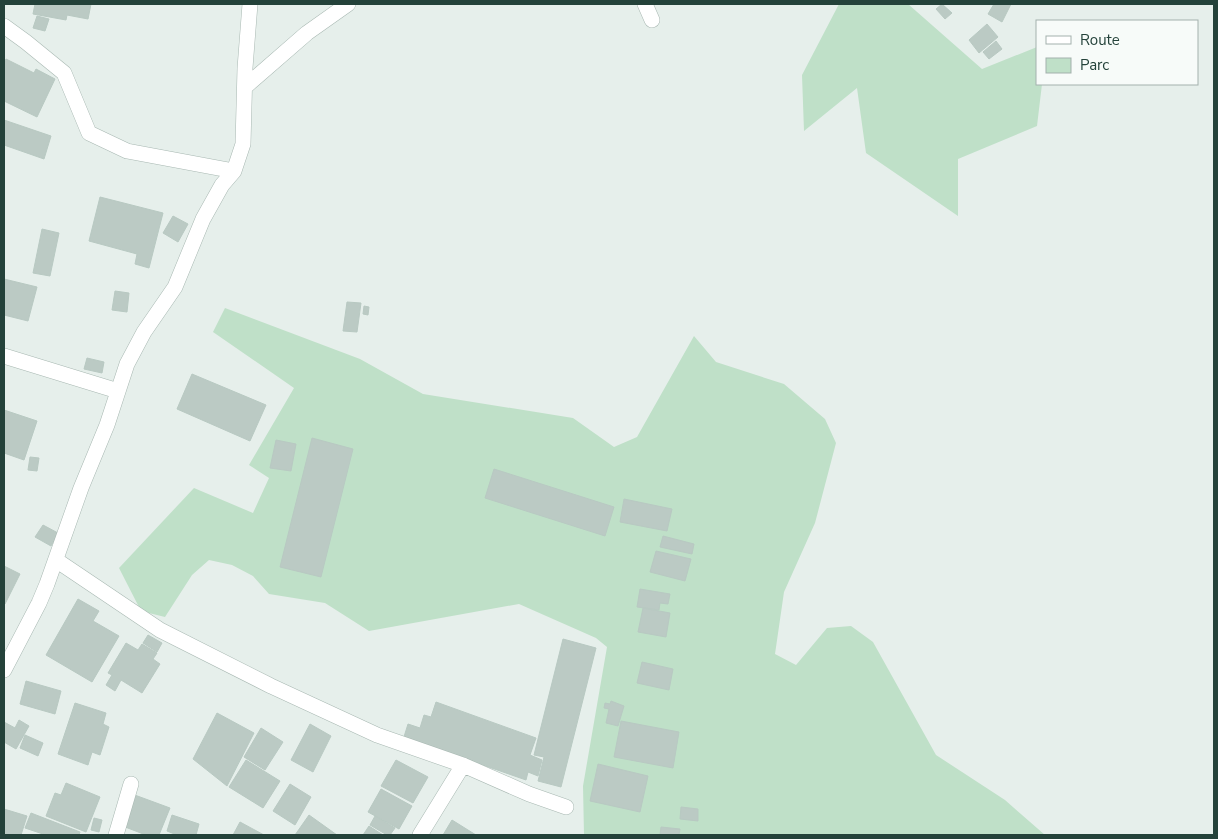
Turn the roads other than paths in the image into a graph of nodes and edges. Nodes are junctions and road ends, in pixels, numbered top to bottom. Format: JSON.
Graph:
{"nodes":[{"id":1,"x":250,"y":4,"type":"edge"},
{"id":2,"x":348,"y":4,"type":"edge"},
{"id":3,"x":645,"y":4,"type":"edge"},
{"id":4,"x":652,"y":20,"type":"dead end"},
{"id":5,"x":4,"y":26,"type":"edge"},
{"id":6,"x":244,"y":87,"type":"junction"},
{"id":7,"x":234,"y":171,"type":"junction"},
{"id":8,"x":4,"y":356,"type":"edge"},
{"id":9,"x":118,"y":391,"type":"junction"},
{"id":10,"x":56,"y":560,"type":"junction"},
{"id":11,"x":4,"y":670,"type":"edge"},
{"id":12,"x":463,"y":765,"type":"junction"},
{"id":13,"x":131,"y":784,"type":"dead end"},
{"id":14,"x":566,"y":807,"type":"dead end"},
{"id":15,"x":116,"y":835,"type":"edge"},
{"id":16,"x":420,"y":835,"type":"edge"}],
"edges":[{"from":1,"to":6,"type":"street"},
{"from":2,"to":6,"type":"street"},
{"from":3,"to":4,"type":"street"},
{"from":5,"to":7,"type":"street"},
{"from":6,"to":7,"type":"street"},
{"from":7,"to":9,"type":"street"},
{"from":8,"to":9,"type":"street"},
{"from":9,"to":10,"type":"street"},
{"from":10,"to":11,"type":"street"},
{"from":10,"to":12,"type":"street"},
{"from":12,"to":14,"type":"street"},
{"from":12,"to":16,"type":"street"},
{"from":13,"to":15,"type":"street"}]}
